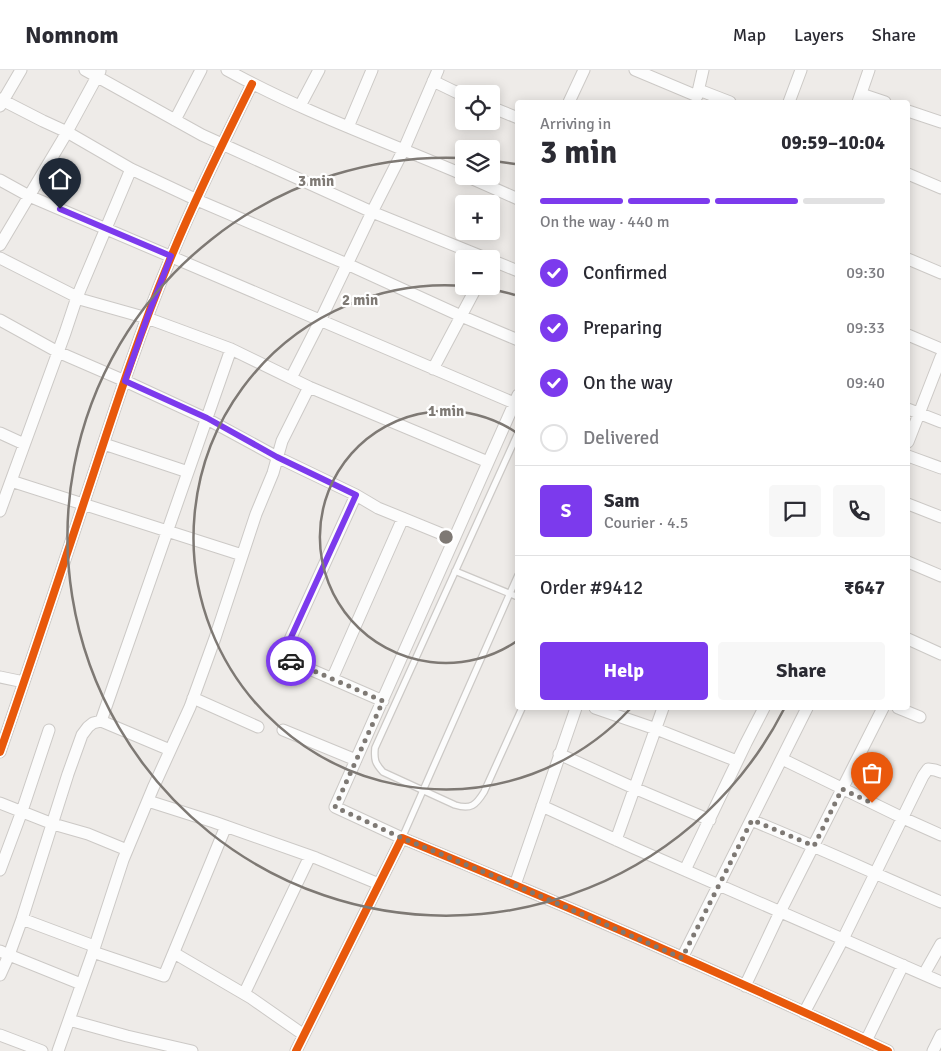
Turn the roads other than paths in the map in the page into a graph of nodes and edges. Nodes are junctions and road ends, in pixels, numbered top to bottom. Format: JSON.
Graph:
{"nodes":[{"id":1,"x":21,"y":70,"type":"edge"},
{"id":2,"x":86,"y":70,"type":"edge"},
{"id":3,"x":201,"y":70,"type":"edge"},
{"id":4,"x":227,"y":70,"type":"edge"},
{"id":5,"x":319,"y":70,"type":"edge"},
{"id":6,"x":372,"y":70,"type":"edge"},
{"id":7,"x":438,"y":70,"type":"edge"},
{"id":8,"x":584,"y":70,"type":"edge"},
{"id":9,"x":635,"y":70,"type":"edge"},
{"id":10,"x":704,"y":70,"type":"edge"},
{"id":11,"x":801,"y":70,"type":"edge"},
{"id":12,"x":869,"y":70,"type":"edge"},
{"id":13,"x":99,"y":73,"type":"edge"},
{"id":14,"x":433,"y":81,"type":"junction"},
{"id":15,"x":252,"y":84,"type":"junction"},
{"id":16,"x":455,"y":92,"type":"edge"},
{"id":17,"x":697,"y":96,"type":"edge"},
{"id":18,"x":859,"y":98,"type":"edge"},
{"id":19,"x":570,"y":100,"type":"edge"},
{"id":20,"x":719,"y":100,"type":"edge"},
{"id":21,"x":790,"y":100,"type":"edge"},
{"id":22,"x":872,"y":100,"type":"edge"},
{"id":23,"x":1,"y":102,"type":"edge"},
{"id":24,"x":300,"y":106,"type":"junction"},
{"id":25,"x":500,"y":111,"type":"edge"},
{"id":26,"x":910,"y":111,"type":"edge"},
{"id":27,"x":515,"y":117,"type":"edge"},
{"id":28,"x":175,"y":120,"type":"junction"},
{"id":29,"x":941,"y":122,"type":"edge"},
{"id":30,"x":348,"y":127,"type":"junction"},
{"id":31,"x":67,"y":132,"type":"junction"},
{"id":32,"x":222,"y":144,"type":"junction"},
{"id":33,"x":404,"y":149,"type":"junction"},
{"id":34,"x":131,"y":169,"type":"junction"},
{"id":35,"x":455,"y":172,"type":"edge"},
{"id":36,"x":910,"y":175,"type":"edge"},
{"id":37,"x":0,"y":180,"type":"edge"},
{"id":38,"x":487,"y":185,"type":"edge"},
{"id":39,"x":941,"y":188,"type":"edge"},
{"id":40,"x":29,"y":196,"type":"junction"},
{"id":41,"x":515,"y":197,"type":"edge"},
{"id":42,"x":196,"y":200,"type":"junction"},
{"id":43,"x":372,"y":212,"type":"junction"},
{"id":44,"x":106,"y":229,"type":"junction"},
{"id":45,"x":0,"y":245,"type":"edge"},
{"id":46,"x":466,"y":250,"type":"edge"},
{"id":47,"x":171,"y":256,"type":"junction"},
{"id":48,"x":0,"y":258,"type":"edge"},
{"id":49,"x":910,"y":260,"type":"edge"},
{"id":50,"x":348,"y":264,"type":"junction"},
{"id":51,"x":500,"y":264,"type":"edge"},
{"id":52,"x":515,"y":270,"type":"edge"},
{"id":53,"x":941,"y":273,"type":"edge"},
{"id":54,"x":472,"y":295,"type":"edge"},
{"id":55,"x":77,"y":297,"type":"junction"},
{"id":56,"x":461,"y":316,"type":"junction"},
{"id":57,"x":147,"y":318,"type":"junction"},
{"id":58,"x":0,"y":320,"type":"edge"},
{"id":59,"x":320,"y":321,"type":"junction"},
{"id":60,"x":910,"y":336,"type":"edge"},
{"id":61,"x":515,"y":339,"type":"edge"},
{"id":62,"x":231,"y":349,"type":"junction"},
{"id":63,"x":941,"y":349,"type":"edge"},
{"id":64,"x":58,"y":352,"type":"junction"},
{"id":65,"x":941,"y":357,"type":"edge"},
{"id":66,"x":433,"y":369,"type":"junction"},
{"id":67,"x":291,"y":378,"type":"junction"},
{"id":68,"x":125,"y":381,"type":"junction"},
{"id":69,"x":309,"y":387,"type":"junction"},
{"id":70,"x":515,"y":399,"type":"edge"},
{"id":71,"x":515,"y":401,"type":"edge"},
{"id":72,"x":910,"y":410,"type":"edge"},
{"id":73,"x":919,"y":413,"type":"junction"},
{"id":74,"x":207,"y":418,"type":"junction"},
{"id":75,"x":941,"y":422,"type":"edge"},
{"id":76,"x":0,"y":433,"type":"edge"},
{"id":77,"x":910,"y":437,"type":"edge"},
{"id":78,"x":515,"y":440,"type":"edge"},
{"id":79,"x":24,"y":444,"type":"junction"},
{"id":80,"x":104,"y":444,"type":"junction"},
{"id":81,"x":277,"y":457,"type":"junction"},
{"id":82,"x":910,"y":457,"type":"edge"},
{"id":83,"x":488,"y":462,"type":"junction"},
{"id":84,"x":941,"y":468,"type":"edge"},
{"id":85,"x":188,"y":472,"type":"junction"},
{"id":86,"x":11,"y":481,"type":"junction"},
{"id":87,"x":3,"y":493,"type":"edge"},
{"id":88,"x":356,"y":495,"type":"junction"},
{"id":89,"x":84,"y":504,"type":"junction"},
{"id":90,"x":910,"y":505,"type":"edge"},
{"id":91,"x":0,"y":511,"type":"edge"},
{"id":92,"x":941,"y":517,"type":"edge"},
{"id":93,"x":403,"y":518,"type":"junction"},
{"id":94,"x":168,"y":532,"type":"junction"},
{"id":95,"x":454,"y":539,"type":"junction"},
{"id":96,"x":242,"y":555,"type":"junction"},
{"id":97,"x":910,"y":563,"type":"edge"},
{"id":98,"x":456,"y":571,"type":"junction"},
{"id":99,"x":941,"y":576,"type":"edge"},
{"id":100,"x":515,"y":582,"type":"edge"},
{"id":101,"x":510,"y":593,"type":"junction"},
{"id":102,"x":515,"y":596,"type":"edge"},
{"id":103,"x":910,"y":640,"type":"edge"},
{"id":104,"x":941,"y":654,"type":"edge"},
{"id":105,"x":0,"y":677,"type":"edge"},
{"id":106,"x":332,"y":679,"type":"junction"},
{"id":107,"x":24,"y":682,"type":"junction"},
{"id":108,"x":193,"y":698,"type":"junction"},
{"id":109,"x":383,"y":701,"type":"junction"},
{"id":110,"x":521,"y":710,"type":"edge"},
{"id":111,"x":575,"y":710,"type":"edge"},
{"id":112,"x":601,"y":710,"type":"edge"},
{"id":113,"x":662,"y":710,"type":"edge"},
{"id":114,"x":763,"y":710,"type":"edge"},
{"id":115,"x":807,"y":710,"type":"edge"},
{"id":116,"x":882,"y":710,"type":"edge"},
{"id":117,"x":903,"y":710,"type":"edge"},
{"id":118,"x":920,"y":717,"type":"dead end"},
{"id":119,"x":101,"y":721,"type":"junction"},
{"id":120,"x":258,"y":727,"type":"dead end"},
{"id":121,"x":656,"y":729,"type":"junction"},
{"id":122,"x":49,"y":730,"type":"dead end"},
{"id":123,"x":283,"y":730,"type":"dead end"},
{"id":124,"x":3,"y":734,"type":"edge"},
{"id":125,"x":170,"y":750,"type":"junction"},
{"id":126,"x":0,"y":752,"type":"edge"},
{"id":127,"x":559,"y":754,"type":"junction"},
{"id":128,"x":782,"y":759,"type":"junction"},
{"id":129,"x":356,"y":760,"type":"junction"},
{"id":130,"x":737,"y":761,"type":"junction"},
{"id":131,"x":941,"y":772,"type":"edge"},
{"id":132,"x":634,"y":788,"type":"junction"},
{"id":133,"x":842,"y":789,"type":"junction"},
{"id":134,"x":423,"y":790,"type":"junction"},
{"id":135,"x":148,"y":801,"type":"junction"},
{"id":136,"x":0,"y":803,"type":"edge"},
{"id":137,"x":542,"y":806,"type":"junction"},
{"id":138,"x":22,"y":811,"type":"junction"},
{"id":139,"x":903,"y":818,"type":"junction"},
{"id":140,"x":710,"y":820,"type":"junction"},
{"id":141,"x":752,"y":820,"type":"junction"},
{"id":142,"x":53,"y":824,"type":"junction"},
{"id":143,"x":226,"y":826,"type":"junction"},
{"id":144,"x":941,"y":835,"type":"edge"},
{"id":145,"x":402,"y":838,"type":"junction"},
{"id":146,"x":616,"y":840,"type":"junction"},
{"id":147,"x":814,"y":846,"type":"junction"},
{"id":148,"x":127,"y":850,"type":"junction"},
{"id":149,"x":310,"y":856,"type":"junction"},
{"id":150,"x":0,"y":870,"type":"edge"},
{"id":151,"x":685,"y":870,"type":"junction"},
{"id":152,"x":875,"y":874,"type":"junction"},
{"id":153,"x":379,"y":884,"type":"junction"},
{"id":154,"x":515,"y":885,"type":"junction"},
{"id":155,"x":719,"y":885,"type":"junction"},
{"id":156,"x":941,"y":902,"type":"edge"},
{"id":157,"x":780,"y":912,"type":"junction"},
{"id":158,"x":22,"y":920,"type":"junction"},
{"id":159,"x":843,"y":939,"type":"junction"},
{"id":160,"x":941,"y":944,"type":"edge"},
{"id":161,"x":93,"y":949,"type":"junction"},
{"id":162,"x":5,"y":953,"type":"edge"},
{"id":163,"x":174,"y":953,"type":"junction"},
{"id":164,"x":682,"y":958,"type":"junction"},
{"id":165,"x":903,"y":965,"type":"junction"},
{"id":166,"x":924,"y":974,"type":"junction"},
{"id":167,"x":0,"y":975,"type":"edge"},
{"id":168,"x":941,"y":982,"type":"edge"},
{"id":169,"x":81,"y":984,"type":"junction"},
{"id":170,"x":745,"y":986,"type":"junction"},
{"id":171,"x":244,"y":994,"type":"junction"},
{"id":172,"x":804,"y":1013,"type":"junction"},
{"id":173,"x":69,"y":1020,"type":"junction"},
{"id":174,"x":304,"y":1034,"type":"junction"},
{"id":175,"x":0,"y":1035,"type":"edge"},
{"id":176,"x":941,"y":1035,"type":"edge"},
{"id":177,"x":866,"y":1041,"type":"junction"},
{"id":178,"x":175,"y":1049,"type":"edge"},
{"id":179,"x":34,"y":1050,"type":"edge"},
{"id":180,"x":58,"y":1051,"type":"edge"},
{"id":181,"x":192,"y":1051,"type":"edge"},
{"id":182,"x":296,"y":1051,"type":"edge"},
{"id":183,"x":888,"y":1051,"type":"edge"},
{"id":184,"x":934,"y":1051,"type":"edge"}],
"edges":[{"from":1,"to":23,"type":"street"},
{"from":2,"to":13,"type":"street"},
{"from":3,"to":28,"type":"street"},
{"from":4,"to":15,"type":"street"},
{"from":5,"to":24,"type":"street"},
{"from":6,"to":30,"type":"street"},
{"from":7,"to":14,"type":"street"},
{"from":8,"to":19,"type":"street"},
{"from":9,"to":17,"type":"street"},
{"from":10,"to":17,"type":"street"},
{"from":11,"to":21,"type":"street"},
{"from":12,"to":18,"type":"street"},
{"from":13,"to":28,"type":"street"},
{"from":13,"to":31,"type":"street"},
{"from":14,"to":16,"type":"street"},
{"from":14,"to":33,"type":"street"},
{"from":15,"to":24,"type":"street"},
{"from":15,"to":32,"type":"street"},
{"from":17,"to":20,"type":"street"},
{"from":18,"to":22,"type":"street"},
{"from":23,"to":31,"type":"street"},
{"from":24,"to":30,"type":"street"},
{"from":25,"to":27,"type":"street"},
{"from":26,"to":29,"type":"street"},
{"from":28,"to":32,"type":"street"},
{"from":30,"to":33,"type":"street"},
{"from":31,"to":34,"type":"street"},
{"from":31,"to":40,"type":"street"},
{"from":32,"to":42,"type":"street"},
{"from":32,"to":43,"type":"street"},
{"from":33,"to":35,"type":"street"},
{"from":33,"to":43,"type":"street"},
{"from":34,"to":42,"type":"street"},
{"from":34,"to":44,"type":"street"},
{"from":36,"to":39,"type":"street"},
{"from":37,"to":40,"type":"street"},
{"from":38,"to":41,"type":"street"},
{"from":40,"to":44,"type":"street"},
{"from":40,"to":45,"type":"street"},
{"from":42,"to":47,"type":"street"},
{"from":42,"to":50,"type":"street"},
{"from":43,"to":46,"type":"street"},
{"from":43,"to":50,"type":"street"},
{"from":44,"to":47,"type":"street"},
{"from":44,"to":55,"type":"street"},
{"from":47,"to":57,"type":"street"},
{"from":47,"to":59,"type":"street"},
{"from":48,"to":55,"type":"street"},
{"from":49,"to":53,"type":"street"},
{"from":50,"to":56,"type":"street"},
{"from":50,"to":59,"type":"street"},
{"from":51,"to":52,"type":"street"},
{"from":54,"to":56,"type":"street"},
{"from":55,"to":57,"type":"street"},
{"from":55,"to":64,"type":"street"},
{"from":56,"to":61,"type":"street"},
{"from":56,"to":66,"type":"street"},
{"from":57,"to":62,"type":"street"},
{"from":57,"to":68,"type":"street"},
{"from":58,"to":64,"type":"street"},
{"from":59,"to":66,"type":"street"},
{"from":59,"to":67,"type":"street"},
{"from":60,"to":63,"type":"street"},
{"from":62,"to":67,"type":"street"},
{"from":62,"to":74,"type":"street"},
{"from":64,"to":68,"type":"street"},
{"from":64,"to":79,"type":"street"},
{"from":65,"to":73,"type":"street"},
{"from":66,"to":70,"type":"street"},
{"from":67,"to":69,"type":"street"},
{"from":68,"to":74,"type":"street"},
{"from":68,"to":80,"type":"street"},
{"from":69,"to":81,"type":"street"},
{"from":69,"to":83,"type":"street"},
{"from":71,"to":83,"type":"street"},
{"from":72,"to":73,"type":"street"},
{"from":73,"to":75,"type":"street"},
{"from":73,"to":77,"type":"street"},
{"from":74,"to":81,"type":"street"},
{"from":74,"to":85,"type":"street"},
{"from":76,"to":79,"type":"street"},
{"from":78,"to":98,"type":"lane"},
{"from":79,"to":86,"type":"street"},
{"from":80,"to":85,"type":"street"},
{"from":80,"to":89,"type":"street"},
{"from":81,"to":88,"type":"street"},
{"from":81,"to":96,"type":"street"},
{"from":82,"to":84,"type":"street"},
{"from":83,"to":95,"type":"street"},
{"from":85,"to":94,"type":"street"},
{"from":86,"to":87,"type":"street"},
{"from":86,"to":89,"type":"street"},
{"from":87,"to":91,"type":"street"},
{"from":88,"to":93,"type":"street"},
{"from":88,"to":106,"type":"street"},
{"from":89,"to":94,"type":"street"},
{"from":89,"to":107,"type":"street"},
{"from":90,"to":92,"type":"street"},
{"from":93,"to":95,"type":"street"},
{"from":93,"to":106,"type":"street"},
{"from":94,"to":96,"type":"street"},
{"from":94,"to":119,"type":"street"},
{"from":95,"to":109,"type":"street"},
{"from":96,"to":108,"type":"street"},
{"from":97,"to":99,"type":"street"},
{"from":98,"to":101,"type":"lane"},
{"from":98,"to":134,"type":"lane"},
{"from":100,"to":101,"type":"lane"},
{"from":101,"to":102,"type":"lane"},
{"from":101,"to":134,"type":"lane"},
{"from":103,"to":104,"type":"street"},
{"from":105,"to":107,"type":"street"},
{"from":106,"to":109,"type":"street"},
{"from":107,"to":124,"type":"street"},
{"from":108,"to":120,"type":"street"},
{"from":108,"to":125,"type":"street"},
{"from":109,"to":129,"type":"street"},
{"from":110,"to":134,"type":"lane"},
{"from":111,"to":127,"type":"street"},
{"from":112,"to":121,"type":"street"},
{"from":113,"to":121,"type":"street"},
{"from":114,"to":130,"type":"street"},
{"from":115,"to":128,"type":"street"},
{"from":116,"to":133,"type":"street"},
{"from":117,"to":118,"type":"street"},
{"from":119,"to":125,"type":"street"},
{"from":119,"to":142,"type":"street"},
{"from":121,"to":130,"type":"street"},
{"from":121,"to":132,"type":"street"},
{"from":122,"to":138,"type":"street"},
{"from":123,"to":129,"type":"street"},
{"from":124,"to":126,"type":"street"},
{"from":125,"to":135,"type":"street"},
{"from":127,"to":132,"type":"street"},
{"from":127,"to":137,"type":"street"},
{"from":128,"to":133,"type":"street"},
{"from":128,"to":141,"type":"street"},
{"from":129,"to":145,"type":"street"},
{"from":130,"to":140,"type":"street"},
{"from":131,"to":139,"type":"street"},
{"from":132,"to":140,"type":"street"},
{"from":132,"to":146,"type":"street"},
{"from":133,"to":139,"type":"street"},
{"from":133,"to":147,"type":"street"},
{"from":134,"to":145,"type":"lane"},
{"from":135,"to":143,"type":"street"},
{"from":135,"to":148,"type":"street"},
{"from":136,"to":138,"type":"street"},
{"from":137,"to":146,"type":"street"},
{"from":137,"to":154,"type":"street"},
{"from":138,"to":142,"type":"street"},
{"from":138,"to":150,"type":"street"},
{"from":139,"to":144,"type":"street"},
{"from":139,"to":152,"type":"street"},
{"from":140,"to":151,"type":"street"},
{"from":141,"to":147,"type":"street"},
{"from":141,"to":155,"type":"street"},
{"from":142,"to":148,"type":"street"},
{"from":142,"to":158,"type":"street"},
{"from":143,"to":149,"type":"street"},
{"from":143,"to":163,"type":"street"},
{"from":145,"to":153,"type":"street"},
{"from":145,"to":154,"type":"street"},
{"from":146,"to":151,"type":"street"},
{"from":147,"to":152,"type":"street"},
{"from":147,"to":157,"type":"street"},
{"from":148,"to":161,"type":"street"},
{"from":149,"to":153,"type":"street"},
{"from":149,"to":171,"type":"street"},
{"from":151,"to":155,"type":"street"},
{"from":152,"to":156,"type":"street"},
{"from":152,"to":159,"type":"street"},
{"from":153,"to":174,"type":"street"},
{"from":154,"to":164,"type":"street"},
{"from":155,"to":157,"type":"street"},
{"from":155,"to":164,"type":"street"},
{"from":157,"to":159,"type":"street"},
{"from":157,"to":170,"type":"street"},
{"from":158,"to":161,"type":"street"},
{"from":158,"to":162,"type":"street"},
{"from":159,"to":165,"type":"street"},
{"from":159,"to":172,"type":"street"},
{"from":160,"to":166,"type":"street"},
{"from":161,"to":163,"type":"street"},
{"from":161,"to":169,"type":"street"},
{"from":162,"to":167,"type":"street"},
{"from":162,"to":169,"type":"street"},
{"from":163,"to":171,"type":"street"},
{"from":164,"to":170,"type":"street"},
{"from":165,"to":166,"type":"street"},
{"from":165,"to":177,"type":"street"},
{"from":166,"to":168,"type":"street"},
{"from":169,"to":173,"type":"street"},
{"from":170,"to":172,"type":"street"},
{"from":171,"to":174,"type":"street"},
{"from":172,"to":177,"type":"street"},
{"from":173,"to":178,"type":"street"},
{"from":173,"to":180,"type":"street"},
{"from":174,"to":182,"type":"street"},
{"from":175,"to":179,"type":"street"},
{"from":176,"to":184,"type":"street"},
{"from":177,"to":183,"type":"street"},
{"from":178,"to":181,"type":"street"}]}
